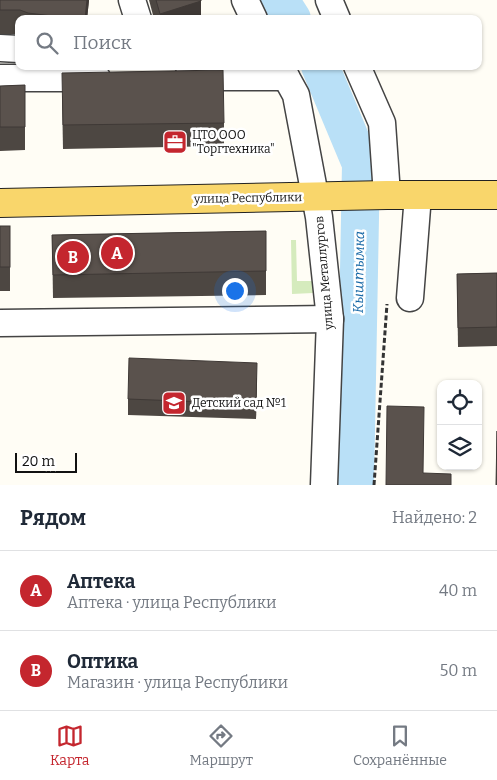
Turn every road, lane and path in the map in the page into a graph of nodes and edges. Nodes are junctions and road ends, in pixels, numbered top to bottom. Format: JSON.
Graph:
{"nodes":[{"id":1,"x":132,"y":0,"type":"edge"},
{"id":2,"x":245,"y":0,"type":"edge"},
{"id":3,"x":329,"y":0,"type":"edge"},
{"id":4,"x":137,"y":15,"type":"edge"},
{"id":5,"x":252,"y":15,"type":"edge"},
{"id":6,"x":335,"y":15,"type":"edge"},
{"id":7,"x":0,"y":48,"type":"edge"},
{"id":8,"x":15,"y":49,"type":"edge"},
{"id":9,"x":359,"y":70,"type":"edge"},
{"id":10,"x":283,"y":71,"type":"edge"},
{"id":11,"x":168,"y":77,"type":"edge"},
{"id":12,"x":0,"y":78,"type":"edge"},
{"id":13,"x":118,"y":78,"type":"edge"},
{"id":14,"x":418,"y":195,"type":"junction"},
{"id":15,"x":497,"y":195,"type":"edge"},
{"id":16,"x":315,"y":196,"type":"junction"},
{"id":17,"x":369,"y":196,"type":"junction"},
{"id":18,"x":0,"y":203,"type":"edge"},
{"id":19,"x":410,"y":298,"type":"dead end"},
{"id":20,"x":330,"y":319,"type":"junction"},
{"id":21,"x":0,"y":323,"type":"edge"},
{"id":22,"x":324,"y":485,"type":"edge"}],
"edges":[{"from":1,"to":4,"type":"street"},
{"from":2,"to":5,"type":"street"},
{"from":3,"to":6,"type":"street"},
{"from":7,"to":8,"type":"street"},
{"from":9,"to":17,"type":"street"},
{"from":10,"to":11,"type":"street"},
{"from":10,"to":16,"type":"street","name":"улица Металлургов"},
{"from":12,"to":13,"type":"street"},
{"from":14,"to":15,"type":"main road","name":"улица Республики"},
{"from":14,"to":17,"type":"main road","name":"улица Республики"},
{"from":14,"to":19,"type":"street"},
{"from":16,"to":17,"type":"main road","name":"улица Республики"},
{"from":16,"to":18,"type":"main road","name":"улица Республики"},
{"from":16,"to":20,"type":"street","name":"улица Металлургов"},
{"from":20,"to":21,"type":"street"},
{"from":20,"to":22,"type":"street","name":"улица Металлургов"}]}
